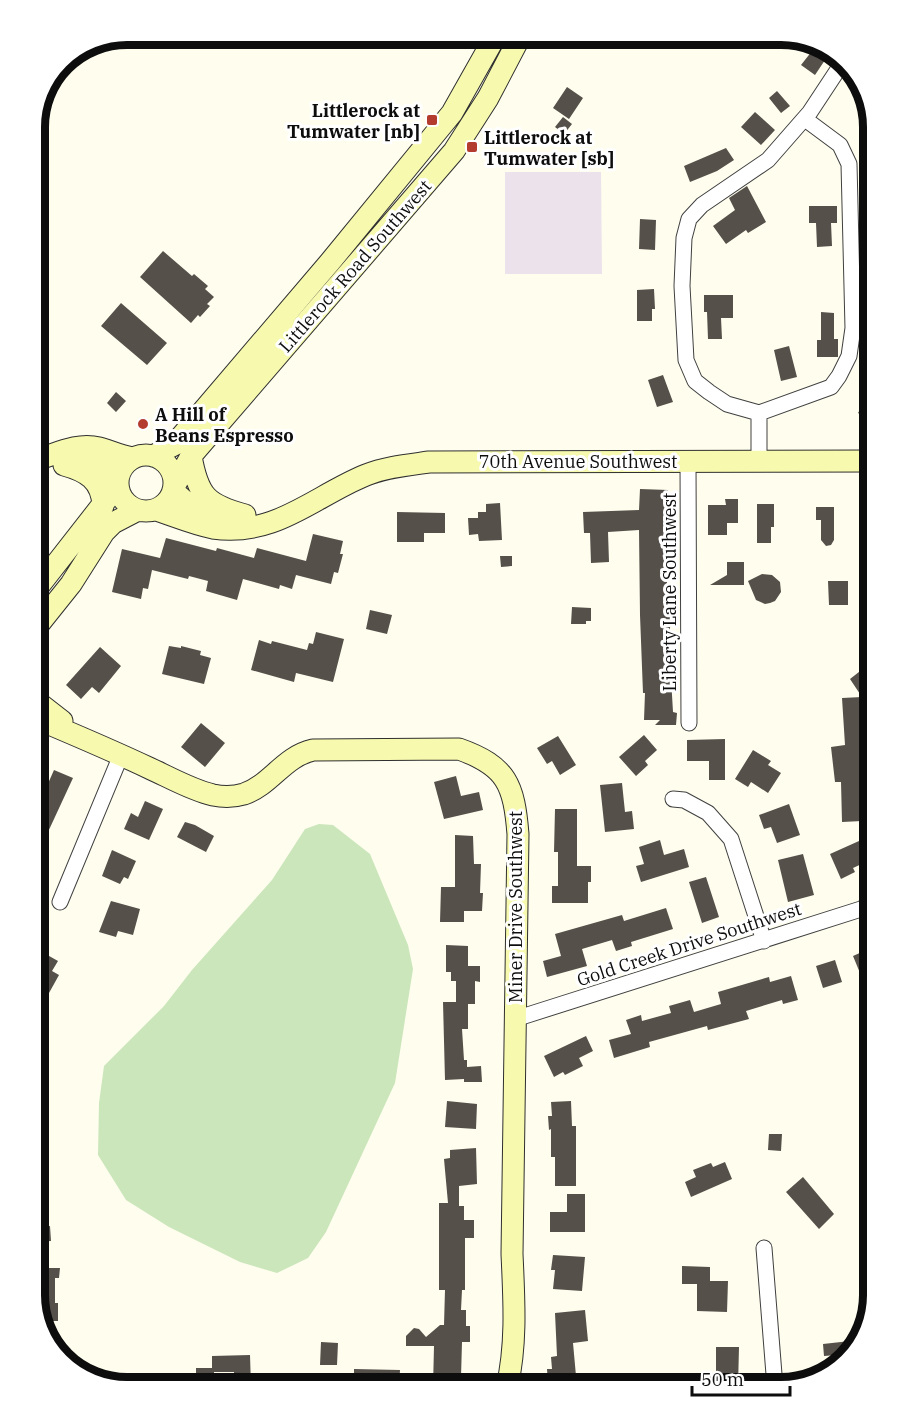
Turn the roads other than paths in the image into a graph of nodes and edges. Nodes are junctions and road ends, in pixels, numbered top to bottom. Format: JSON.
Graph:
{"nodes":[{"id":1,"x":490,"y":45,"type":"edge"},
{"id":2,"x":516,"y":45,"type":"edge"},
{"id":3,"x":839,"y":69,"type":"edge"},
{"id":4,"x":805,"y":118,"type":"junction"},
{"id":5,"x":759,"y":413,"type":"junction"},
{"id":6,"x":191,"y":456,"type":"junction"},
{"id":7,"x":45,"y":457,"type":"edge"},
{"id":8,"x":142,"y":457,"type":"junction"},
{"id":9,"x":45,"y":459,"type":"edge"},
{"id":10,"x":759,"y":460,"type":"junction"},
{"id":11,"x":45,"y":461,"type":"edge"},
{"id":12,"x":688,"y":461,"type":"junction"},
{"id":13,"x":863,"y":461,"type":"edge"},
{"id":14,"x":117,"y":483,"type":"junction"},
{"id":15,"x":173,"y":489,"type":"junction"},
{"id":16,"x":103,"y":506,"type":"junction"},
{"id":17,"x":147,"y":510,"type":"junction"},
{"id":18,"x":293,"y":514,"type":"junction"},
{"id":19,"x":245,"y":515,"type":"junction"},
{"id":20,"x":45,"y":578,"type":"edge"},
{"id":21,"x":45,"y":616,"type":"edge"},
{"id":22,"x":45,"y":708,"type":"edge"},
{"id":23,"x":45,"y":722,"type":"edge"},
{"id":24,"x":689,"y":723,"type":"dead end"},
{"id":25,"x":84,"y":738,"type":"junction"},
{"id":26,"x":121,"y":755,"type":"junction"},
{"id":27,"x":673,"y":800,"type":"dead end"},
{"id":28,"x":60,"y":903,"type":"dead end"},
{"id":29,"x":863,"y":908,"type":"edge"},
{"id":30,"x":764,"y":941,"type":"junction"},
{"id":31,"x":515,"y":1019,"type":"junction"},
{"id":32,"x":764,"y":1248,"type":"dead end"},
{"id":33,"x":509,"y":1377,"type":"edge"},
{"id":34,"x":774,"y":1377,"type":"edge"}],
"edges":[{"from":1,"to":8,"type":"street"},
{"from":2,"to":6,"type":"street","name":"Littlerock Road Southwest"},
{"from":3,"to":4,"type":"street"},
{"from":4,"to":5,"type":"street"},
{"from":4,"to":5,"type":"street"},
{"from":5,"to":10,"type":"street"},
{"from":6,"to":15,"type":"street","name":"Littlerock Road Southwest"},
{"from":6,"to":19,"type":"street"},
{"from":7,"to":8,"type":"street"},
{"from":8,"to":14,"type":"street"},
{"from":8,"to":15,"type":"street"},
{"from":9,"to":14,"type":"street"},
{"from":10,"to":12,"type":"street","name":"70th Avenue Southwest"},
{"from":10,"to":13,"type":"street","name":"70th Avenue Southwest"},
{"from":11,"to":16,"type":"street"},
{"from":12,"to":18,"type":"street","name":"70th Avenue Southwest"},
{"from":12,"to":24,"type":"street","name":"Liberty Lane Southwest"},
{"from":14,"to":16,"type":"street"},
{"from":14,"to":17,"type":"street"},
{"from":15,"to":17,"type":"street"},
{"from":15,"to":19,"type":"street","name":"70th Avenue Southwest"},
{"from":16,"to":20,"type":"street"},
{"from":17,"to":18,"type":"street","name":"70th Avenue Southwest"},
{"from":17,"to":21,"type":"street"},
{"from":18,"to":19,"type":"street","name":"70th Avenue Southwest"},
{"from":22,"to":25,"type":"street","name":"Miner Drive Southwest"},
{"from":23,"to":25,"type":"street","name":"Miner Drive Southwest"},
{"from":25,"to":26,"type":"street","name":"Miner Drive Southwest"},
{"from":26,"to":28,"type":"street"},
{"from":26,"to":31,"type":"street","name":"Miner Drive Southwest"},
{"from":27,"to":30,"type":"street"},
{"from":29,"to":30,"type":"street","name":"Gold Creek Drive Southwest"},
{"from":30,"to":31,"type":"street","name":"Gold Creek Drive Southwest"},
{"from":31,"to":33,"type":"street","name":"Miner Drive Southwest"},
{"from":32,"to":34,"type":"street"}]}
